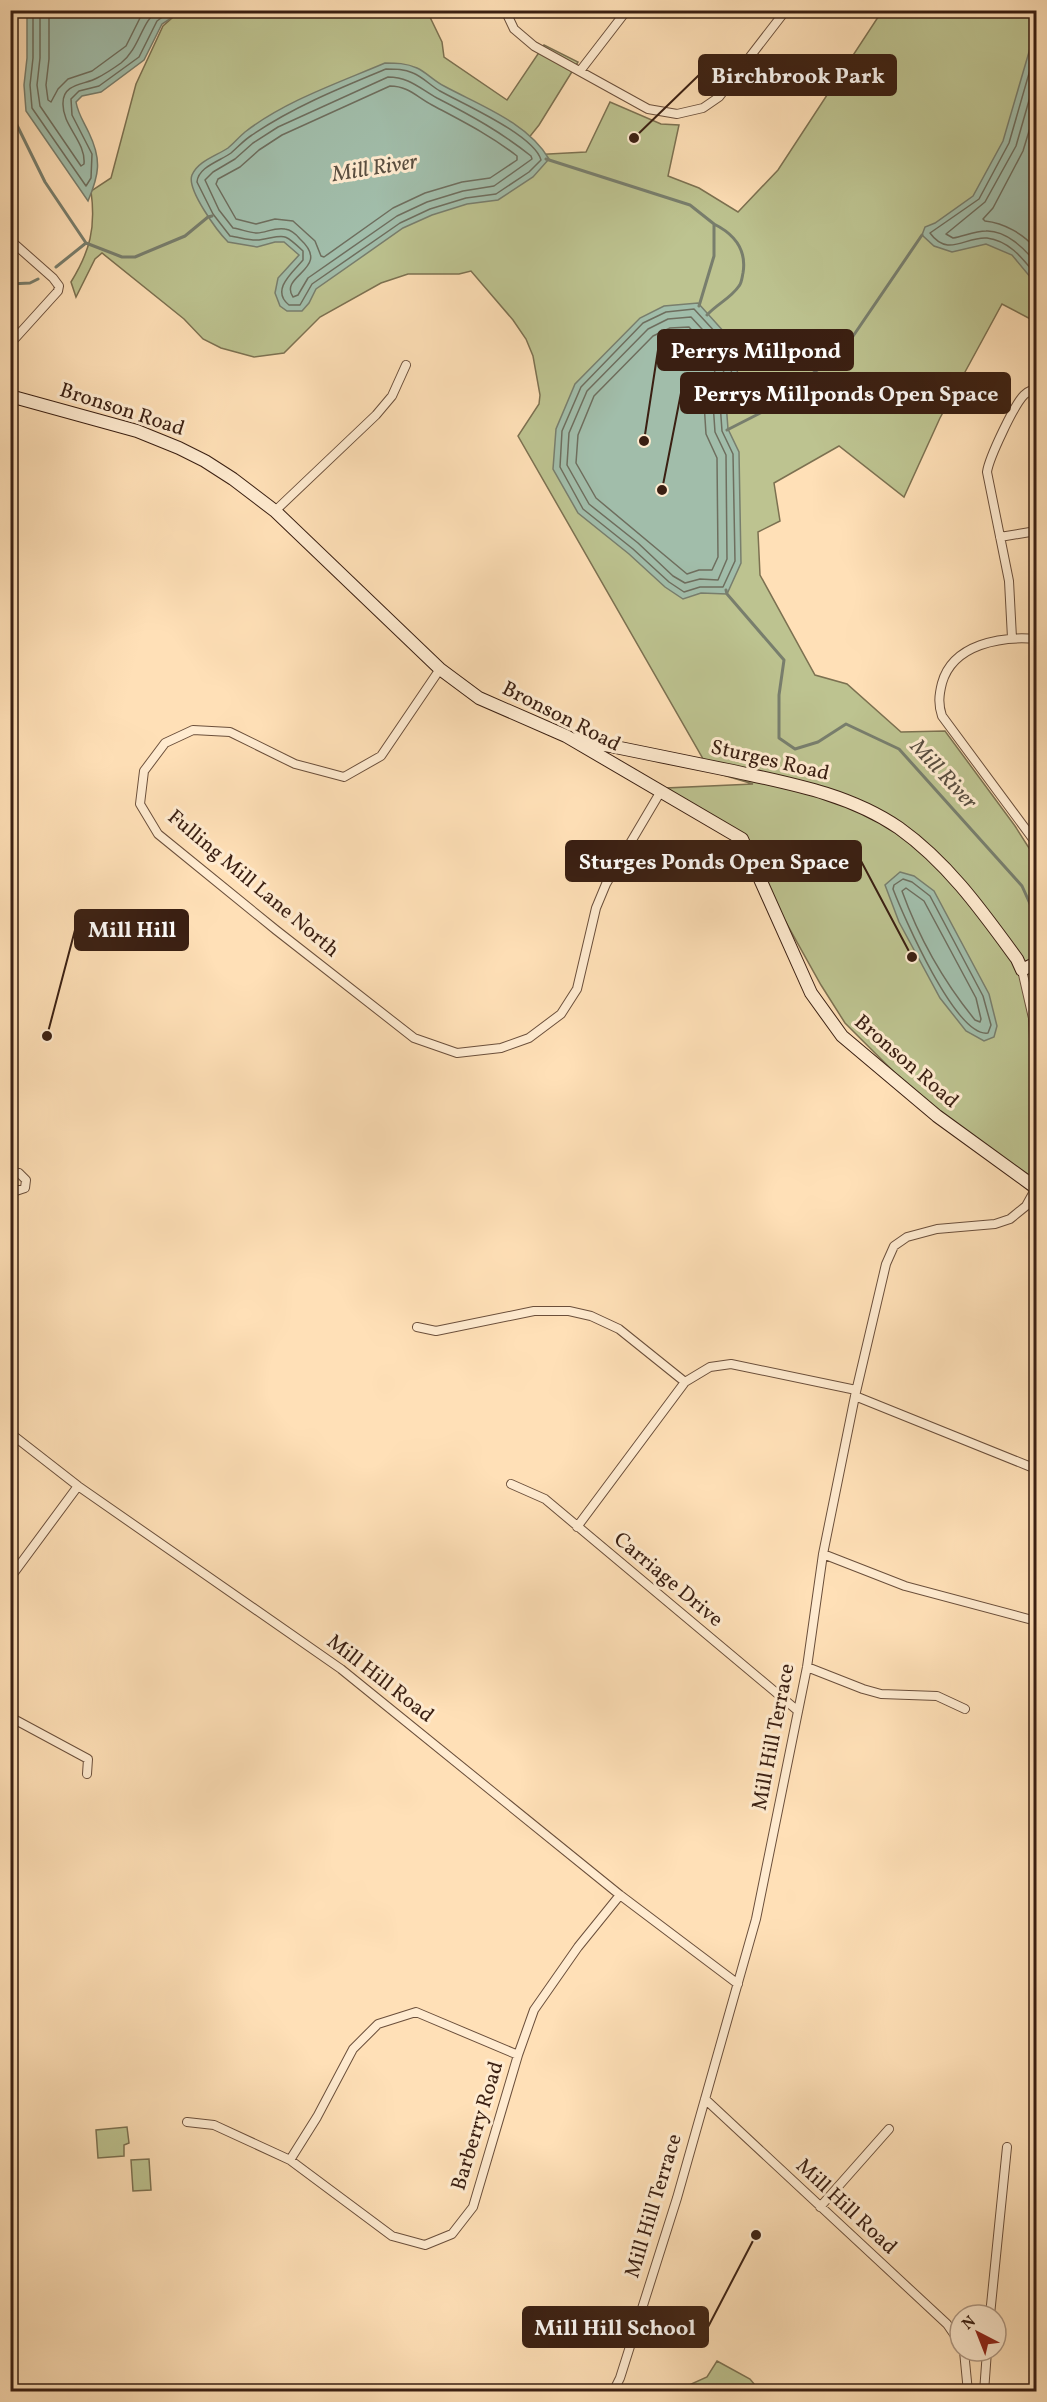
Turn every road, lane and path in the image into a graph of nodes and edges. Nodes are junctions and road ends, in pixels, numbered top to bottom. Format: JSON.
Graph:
{"nodes":[{"id":1,"x":505,"y":10,"type":"edge"},
{"id":2,"x":627,"y":10,"type":"edge"},
{"id":3,"x":786,"y":10,"type":"edge"},
{"id":4,"x":580,"y":71,"type":"junction"},
{"id":5,"x":10,"y":240,"type":"edge"},
{"id":6,"x":10,"y":344,"type":"edge"},
{"id":7,"x":406,"y":365,"type":"dead end"},
{"id":8,"x":1036,"y":388,"type":"edge"},
{"id":9,"x":10,"y":396,"type":"edge"},
{"id":10,"x":275,"y":511,"type":"junction"},
{"id":11,"x":1036,"y":531,"type":"edge"},
{"id":12,"x":1000,"y":537,"type":"junction"},
{"id":13,"x":1012,"y":638,"type":"junction"},
{"id":14,"x":1036,"y":639,"type":"edge"},
{"id":15,"x":440,"y":669,"type":"junction"},
{"id":16,"x":566,"y":736,"type":"junction"},
{"id":17,"x":661,"y":791,"type":"junction"},
{"id":18,"x":1036,"y":843,"type":"edge"},
{"id":19,"x":1036,"y":963,"type":"edge"},
{"id":20,"x":1022,"y":970,"type":"junction"},
{"id":21,"x":1036,"y":1079,"type":"edge"},
{"id":22,"x":10,"y":1172,"type":"edge"},
{"id":23,"x":1036,"y":1180,"type":"edge"},
{"id":24,"x":1036,"y":1188,"type":"edge"},
{"id":25,"x":10,"y":1193,"type":"edge"},
{"id":26,"x":417,"y":1328,"type":"dead end"},
{"id":27,"x":685,"y":1382,"type":"junction"},
{"id":28,"x":855,"y":1393,"type":"junction"},
{"id":29,"x":10,"y":1432,"type":"edge"},
{"id":30,"x":1036,"y":1469,"type":"edge"},
{"id":31,"x":510,"y":1484,"type":"dead end"},
{"id":32,"x":78,"y":1486,"type":"junction"},
{"id":33,"x":576,"y":1527,"type":"junction"},
{"id":34,"x":823,"y":1554,"type":"junction"},
{"id":35,"x":10,"y":1578,"type":"edge"},
{"id":36,"x":1036,"y":1621,"type":"edge"},
{"id":37,"x":807,"y":1667,"type":"junction"},
{"id":38,"x":965,"y":1710,"type":"dead end"},
{"id":39,"x":798,"y":1711,"type":"junction"},
{"id":40,"x":10,"y":1717,"type":"edge"},
{"id":41,"x":87,"y":1774,"type":"dead end"},
{"id":42,"x":620,"y":1895,"type":"junction"},
{"id":43,"x":738,"y":1984,"type":"junction"},
{"id":44,"x":518,"y":2055,"type":"junction"},
{"id":45,"x":705,"y":2099,"type":"junction"},
{"id":46,"x":187,"y":2122,"type":"dead end"},
{"id":47,"x":889,"y":2129,"type":"dead end"},
{"id":48,"x":1007,"y":2147,"type":"dead end"},
{"id":49,"x":290,"y":2160,"type":"junction"},
{"id":50,"x":820,"y":2208,"type":"junction"},
{"id":51,"x":991,"y":2303,"type":"edge"},
{"id":52,"x":948,"y":2327,"type":"edge"},
{"id":53,"x":965,"y":2363,"type":"edge"},
{"id":54,"x":986,"y":2363,"type":"edge"},
{"id":55,"x":614,"y":2391,"type":"edge"},
{"id":56,"x":968,"y":2391,"type":"edge"},
{"id":57,"x":984,"y":2391,"type":"edge"}],
"edges":[{"from":1,"to":4,"type":"street"},
{"from":2,"to":4,"type":"street"},
{"from":3,"to":4,"type":"street"},
{"from":5,"to":6,"type":"street"},
{"from":7,"to":10,"type":"street"},
{"from":8,"to":12,"type":"street"},
{"from":9,"to":10,"type":"main road","name":"Bronson Road"},
{"from":10,"to":15,"type":"main road","name":"Bronson Road"},
{"from":11,"to":12,"type":"street"},
{"from":12,"to":13,"type":"street"},
{"from":13,"to":14,"type":"street"},
{"from":13,"to":18,"type":"street"},
{"from":15,"to":16,"type":"main road","name":"Bronson Road"},
{"from":15,"to":17,"type":"street","name":"Fulling Mill Lane North"},
{"from":16,"to":17,"type":"main road","name":"Bronson Road"},
{"from":16,"to":20,"type":"main road","name":"Sturges Road"},
{"from":17,"to":24,"type":"main road","name":"Bronson Road"},
{"from":19,"to":20,"type":"main road"},
{"from":20,"to":21,"type":"street"},
{"from":22,"to":25,"type":"street"},
{"from":23,"to":24,"type":"street"},
{"from":24,"to":28,"type":"street","name":"Mill Hill Terrace"},
{"from":26,"to":27,"type":"street"},
{"from":27,"to":28,"type":"street"},
{"from":27,"to":33,"type":"street"},
{"from":28,"to":30,"type":"street"},
{"from":28,"to":34,"type":"street","name":"Mill Hill Terrace"},
{"from":29,"to":32,"type":"street","name":"Mill Hill Road"},
{"from":31,"to":33,"type":"street","name":"Carriage Drive"},
{"from":32,"to":35,"type":"street"},
{"from":32,"to":42,"type":"street","name":"Mill Hill Road"},
{"from":33,"to":39,"type":"street","name":"Carriage Drive"},
{"from":34,"to":36,"type":"street"},
{"from":34,"to":37,"type":"street","name":"Mill Hill Terrace"},
{"from":37,"to":38,"type":"street"},
{"from":37,"to":39,"type":"street","name":"Mill Hill Terrace"},
{"from":39,"to":43,"type":"street","name":"Mill Hill Terrace"},
{"from":40,"to":41,"type":"street"},
{"from":42,"to":43,"type":"street","name":"Mill Hill Road"},
{"from":42,"to":44,"type":"street","name":"Barberry Road"},
{"from":43,"to":45,"type":"street","name":"Mill Hill Terrace"},
{"from":44,"to":49,"type":"street"},
{"from":44,"to":49,"type":"street","name":"Barberry Road"},
{"from":45,"to":50,"type":"street","name":"Mill Hill Road"},
{"from":45,"to":55,"type":"street","name":"Mill Hill Terrace"},
{"from":46,"to":49,"type":"street","name":"Barberry Road"},
{"from":47,"to":50,"type":"street"},
{"from":48,"to":51,"type":"street"},
{"from":50,"to":52,"type":"street","name":"Mill Hill Road"},
{"from":53,"to":56,"type":"street"},
{"from":54,"to":57,"type":"street"}]}
